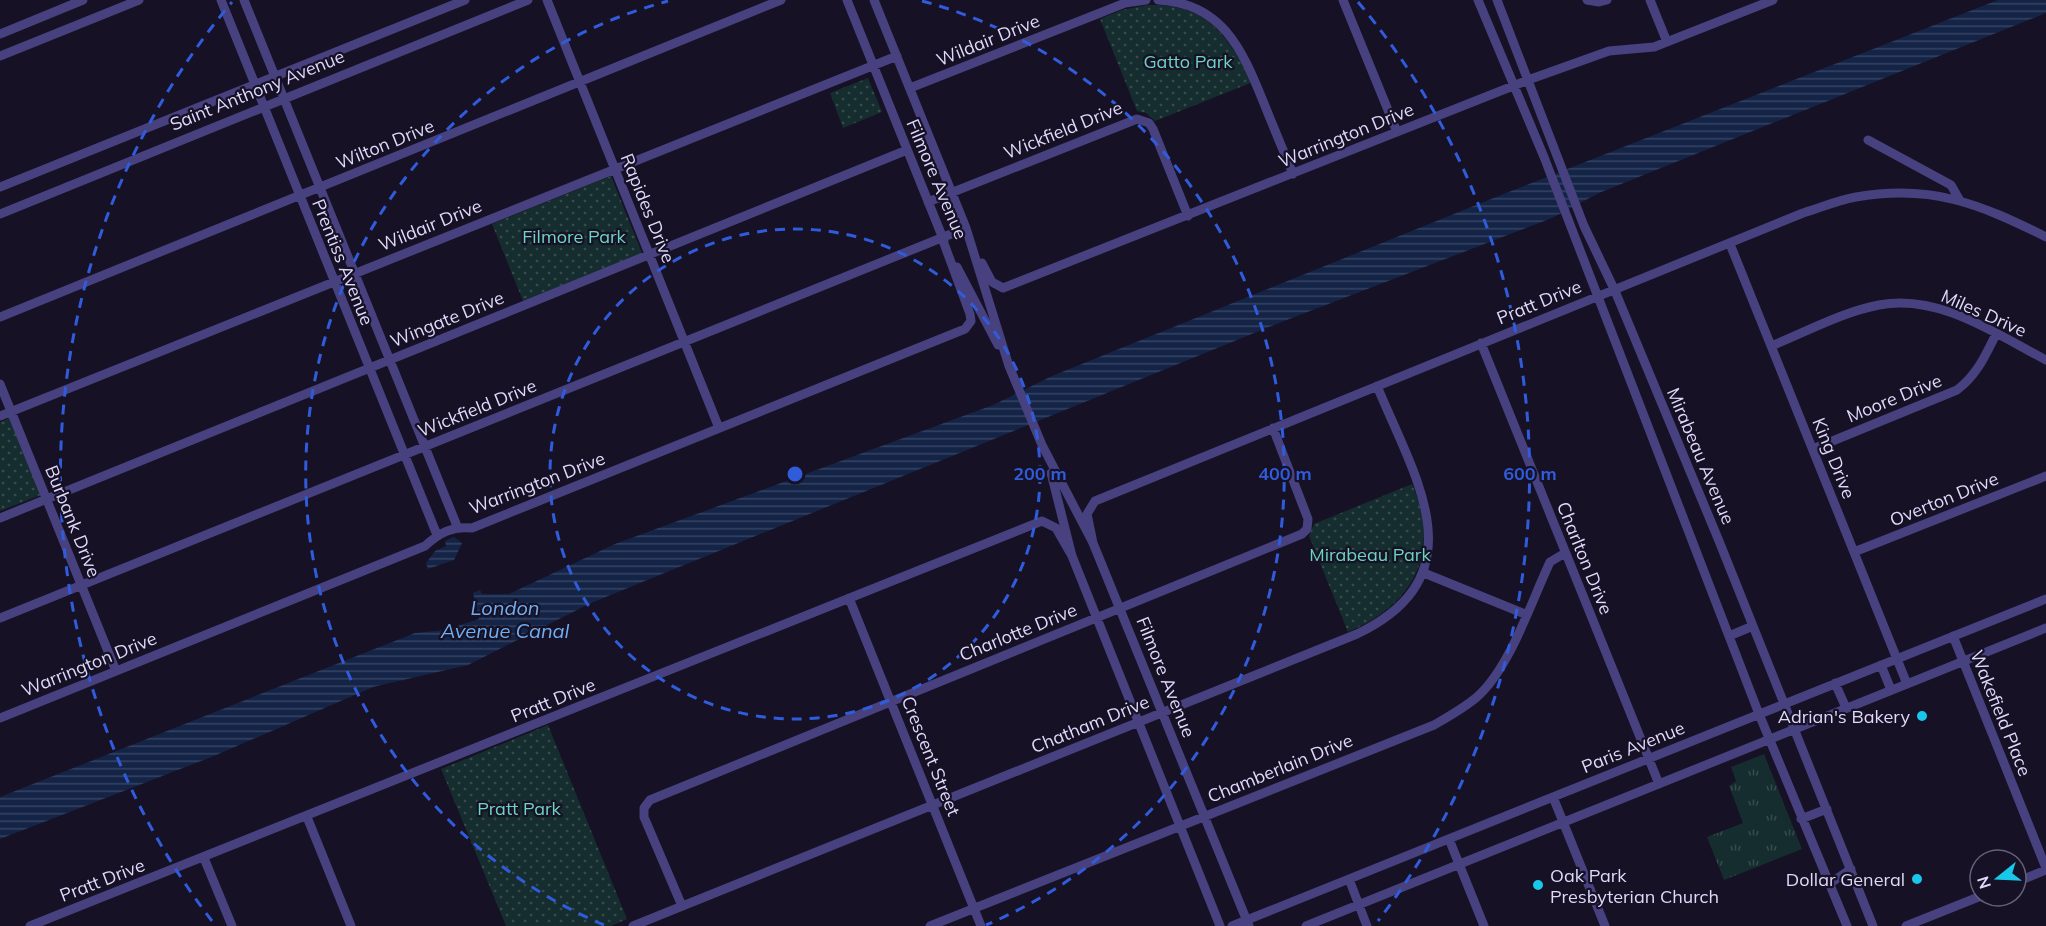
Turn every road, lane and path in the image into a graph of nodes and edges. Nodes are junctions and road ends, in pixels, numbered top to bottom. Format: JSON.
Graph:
{"nodes":[{"id":1,"x":84,"y":0,"type":"edge"},
{"id":2,"x":139,"y":0,"type":"edge"},
{"id":3,"x":221,"y":0,"type":"edge"},
{"id":4,"x":244,"y":0,"type":"edge"},
{"id":5,"x":465,"y":0,"type":"edge"},
{"id":6,"x":528,"y":0,"type":"edge"},
{"id":7,"x":547,"y":0,"type":"edge"},
{"id":8,"x":781,"y":0,"type":"edge"},
{"id":9,"x":847,"y":0,"type":"edge"},
{"id":10,"x":874,"y":0,"type":"edge"},
{"id":11,"x":1146,"y":0,"type":"edge"},
{"id":12,"x":1158,"y":0,"type":"edge"},
{"id":13,"x":1343,"y":0,"type":"edge"},
{"id":14,"x":1478,"y":0,"type":"edge"},
{"id":15,"x":1497,"y":0,"type":"edge"},
{"id":16,"x":1587,"y":0,"type":"edge"},
{"id":17,"x":1607,"y":0,"type":"edge"},
{"id":18,"x":1650,"y":0,"type":"edge"},
{"id":19,"x":1773,"y":0,"type":"edge"},
{"id":20,"x":1181,"y":1,"type":"edge"},
{"id":21,"x":1197,"y":4,"type":"edge"},
{"id":22,"x":0,"y":34,"type":"edge"},
{"id":23,"x":1667,"y":42,"type":"junction"},
{"id":24,"x":0,"y":56,"type":"edge"},
{"id":25,"x":897,"y":56,"type":"junction"},
{"id":26,"x":873,"y":66,"type":"junction"},
{"id":27,"x":275,"y":78,"type":"junction"},
{"id":28,"x":1528,"y":80,"type":"junction"},
{"id":29,"x":580,"y":84,"type":"junction"},
{"id":30,"x":256,"y":85,"type":"junction"},
{"id":31,"x":1513,"y":86,"type":"junction"},
{"id":32,"x":910,"y":88,"type":"junction"},
{"id":33,"x":283,"y":97,"type":"junction"},
{"id":34,"x":263,"y":105,"type":"junction"},
{"id":35,"x":1397,"y":132,"type":"junction"},
{"id":36,"x":1868,"y":140,"type":"dead end"},
{"id":37,"x":907,"y":150,"type":"junction"},
{"id":38,"x":615,"y":170,"type":"junction"},
{"id":39,"x":1293,"y":174,"type":"junction"},
{"id":40,"x":0,"y":187,"type":"edge"},
{"id":41,"x":319,"y":187,"type":"junction"},
{"id":42,"x":953,"y":192,"type":"junction"},
{"id":43,"x":299,"y":196,"type":"junction"},
{"id":44,"x":1959,"y":199,"type":"junction"},
{"id":45,"x":928,"y":202,"type":"junction"},
{"id":46,"x":0,"y":214,"type":"edge"},
{"id":47,"x":1188,"y":216,"type":"junction"},
{"id":48,"x":966,"y":228,"type":"junction"},
{"id":49,"x":2046,"y":237,"type":"edge"},
{"id":50,"x":942,"y":238,"type":"junction"},
{"id":51,"x":1730,"y":244,"type":"junction"},
{"id":52,"x":649,"y":256,"type":"junction"},
{"id":53,"x":354,"y":273,"type":"junction"},
{"id":54,"x":333,"y":282,"type":"junction"},
{"id":55,"x":1615,"y":291,"type":"junction"},
{"id":56,"x":1598,"y":297,"type":"junction"},
{"id":57,"x":0,"y":317,"type":"edge"},
{"id":58,"x":1996,"y":334,"type":"junction"},
{"id":59,"x":684,"y":341,"type":"junction"},
{"id":60,"x":1481,"y":343,"type":"junction"},
{"id":61,"x":1771,"y":346,"type":"junction"},
{"id":62,"x":1643,"y":358,"type":"junction"},
{"id":63,"x":390,"y":360,"type":"junction"},
{"id":64,"x":2046,"y":360,"type":"edge"},
{"id":65,"x":1009,"y":366,"type":"junction"},
{"id":66,"x":1624,"y":366,"type":"junction"},
{"id":67,"x":369,"y":369,"type":"junction"},
{"id":68,"x":0,"y":384,"type":"edge"},
{"id":69,"x":1377,"y":386,"type":"junction"},
{"id":70,"x":11,"y":412,"type":"junction"},
{"id":71,"x":0,"y":416,"type":"edge"},
{"id":72,"x":719,"y":428,"type":"junction"},
{"id":73,"x":1273,"y":428,"type":"junction"},
{"id":74,"x":1042,"y":445,"type":"junction"},
{"id":75,"x":424,"y":447,"type":"junction"},
{"id":76,"x":1813,"y":449,"type":"junction"},
{"id":77,"x":404,"y":455,"type":"junction"},
{"id":78,"x":2046,"y":476,"type":"edge"},
{"id":79,"x":47,"y":500,"type":"junction"},
{"id":80,"x":0,"y":518,"type":"edge"},
{"id":81,"x":457,"y":526,"type":"junction"},
{"id":82,"x":437,"y":535,"type":"junction"},
{"id":83,"x":1093,"y":543,"type":"junction"},
{"id":84,"x":1854,"y":552,"type":"junction"},
{"id":85,"x":1565,"y":554,"type":"junction"},
{"id":86,"x":1072,"y":556,"type":"junction"},
{"id":87,"x":1424,"y":573,"type":"junction"},
{"id":88,"x":81,"y":586,"type":"junction"},
{"id":89,"x":849,"y":598,"type":"junction"},
{"id":90,"x":2045,"y":603,"type":"edge"},
{"id":91,"x":1120,"y":608,"type":"junction"},
{"id":92,"x":1525,"y":614,"type":"junction"},
{"id":93,"x":0,"y":618,"type":"edge"},
{"id":94,"x":1096,"y":618,"type":"junction"},
{"id":95,"x":1753,"y":626,"type":"junction"},
{"id":96,"x":2046,"y":628,"type":"edge"},
{"id":97,"x":1729,"y":636,"type":"junction"},
{"id":98,"x":1953,"y":636,"type":"junction"},
{"id":99,"x":1897,"y":658,"type":"junction"},
{"id":100,"x":1963,"y":661,"type":"junction"},
{"id":101,"x":1881,"y":665,"type":"junction"},
{"id":102,"x":116,"y":671,"type":"junction"},
{"id":103,"x":1835,"y":683,"type":"junction"},
{"id":104,"x":1907,"y":684,"type":"junction"},
{"id":105,"x":1891,"y":690,"type":"junction"},
{"id":106,"x":891,"y":702,"type":"junction"},
{"id":107,"x":1784,"y":704,"type":"junction"},
{"id":108,"x":1846,"y":708,"type":"junction"},
{"id":109,"x":1162,"y":712,"type":"junction"},
{"id":110,"x":1759,"y":714,"type":"junction"},
{"id":111,"x":0,"y":718,"type":"edge"},
{"id":112,"x":1138,"y":722,"type":"junction"},
{"id":113,"x":1795,"y":729,"type":"junction"},
{"id":114,"x":1770,"y":739,"type":"junction"},
{"id":115,"x":1648,"y":759,"type":"junction"},
{"id":116,"x":1659,"y":784,"type":"junction"},
{"id":117,"x":1553,"y":797,"type":"junction"},
{"id":118,"x":932,"y":805,"type":"junction"},
{"id":119,"x":1827,"y":809,"type":"junction"},
{"id":120,"x":1204,"y":816,"type":"junction"},
{"id":121,"x":307,"y":817,"type":"junction"},
{"id":122,"x":1801,"y":819,"type":"junction"},
{"id":123,"x":1563,"y":822,"type":"junction"},
{"id":124,"x":1180,"y":826,"type":"junction"},
{"id":125,"x":1449,"y":839,"type":"junction"},
{"id":126,"x":204,"y":858,"type":"junction"},
{"id":127,"x":1460,"y":864,"type":"junction"},
{"id":128,"x":1851,"y":869,"type":"junction"},
{"id":129,"x":2046,"y":869,"type":"edge"},
{"id":130,"x":2028,"y":877,"type":"edge"},
{"id":131,"x":1349,"y":879,"type":"junction"},
{"id":132,"x":1829,"y":884,"type":"junction"},
{"id":133,"x":1968,"y":901,"type":"edge"},
{"id":134,"x":1359,"y":905,"type":"junction"},
{"id":135,"x":682,"y":906,"type":"junction"},
{"id":136,"x":974,"y":908,"type":"junction"},
{"id":137,"x":1248,"y":923,"type":"edge"},
{"id":138,"x":30,"y":926,"type":"edge"},
{"id":139,"x":232,"y":926,"type":"edge"},
{"id":140,"x":351,"y":926,"type":"edge"},
{"id":141,"x":633,"y":926,"type":"edge"},
{"id":142,"x":930,"y":926,"type":"edge"},
{"id":143,"x":981,"y":926,"type":"edge"},
{"id":144,"x":1220,"y":926,"type":"edge"},
{"id":145,"x":1232,"y":926,"type":"edge"},
{"id":146,"x":1306,"y":926,"type":"edge"},
{"id":147,"x":1367,"y":926,"type":"edge"},
{"id":148,"x":1484,"y":926,"type":"edge"},
{"id":149,"x":1605,"y":926,"type":"edge"},
{"id":150,"x":1847,"y":926,"type":"edge"},
{"id":151,"x":1873,"y":926,"type":"edge"},
{"id":152,"x":1906,"y":926,"type":"edge"}],
"edges":[{"from":1,"to":22,"type":"street"},
{"from":2,"to":24,"type":"street"},
{"from":3,"to":30,"type":"street","name":"Prentiss Avenue"},
{"from":4,"to":27,"type":"street","name":"Prentiss Avenue"},
{"from":5,"to":27,"type":"street","name":"Saint Anthony Avenue"},
{"from":6,"to":33,"type":"street","name":"Saint Anthony Avenue"},
{"from":7,"to":29,"type":"street","name":"Rapides Drive"},
{"from":8,"to":29,"type":"street","name":"Wilton Drive"},
{"from":9,"to":26,"type":"street","name":"Filmore Avenue"},
{"from":10,"to":25,"type":"street","name":"Filmore Avenue"},
{"from":11,"to":32,"type":"street","name":"Wildair Drive"},
{"from":12,"to":20,"type":"street"},
{"from":13,"to":35,"type":"street"},
{"from":14,"to":31,"type":"street","name":"Mirabeau Avenue"},
{"from":15,"to":28,"type":"street","name":"Mirabeau Avenue"},
{"from":16,"to":17,"type":"street"},
{"from":18,"to":23,"type":"street"},
{"from":19,"to":23,"type":"street","name":"Warrington Drive"},
{"from":20,"to":21,"type":"street"},
{"from":21,"to":39,"type":"street"},
{"from":23,"to":28,"type":"street","name":"Warrington Drive"},
{"from":25,"to":26,"type":"street","name":"Wildair Drive"},
{"from":25,"to":32,"type":"street","name":"Filmore Avenue"},
{"from":26,"to":37,"type":"street","name":"Filmore Avenue"},
{"from":26,"to":38,"type":"street","name":"Wildair Drive"},
{"from":27,"to":30,"type":"street","name":"Saint Anthony Avenue"},
{"from":27,"to":33,"type":"street","name":"Prentiss Avenue"},
{"from":28,"to":31,"type":"street","name":"Warrington Drive"},
{"from":28,"to":55,"type":"street","name":"Mirabeau Avenue"},
{"from":29,"to":38,"type":"street","name":"Rapides Drive"},
{"from":29,"to":41,"type":"street","name":"Wilton Drive"},
{"from":30,"to":34,"type":"street","name":"Prentiss Avenue"},
{"from":30,"to":40,"type":"street","name":"Saint Anthony Avenue"},
{"from":31,"to":35,"type":"street","name":"Warrington Drive"},
{"from":31,"to":56,"type":"street","name":"Mirabeau Avenue"},
{"from":32,"to":42,"type":"street","name":"Filmore Avenue"},
{"from":33,"to":34,"type":"street","name":"Saint Anthony Avenue"},
{"from":33,"to":41,"type":"street","name":"Prentiss Avenue"},
{"from":34,"to":43,"type":"street","name":"Prentiss Avenue"},
{"from":34,"to":46,"type":"street","name":"Saint Anthony Avenue"},
{"from":35,"to":39,"type":"street","name":"Warrington Drive"},
{"from":36,"to":44,"type":"street"},
{"from":37,"to":45,"type":"street","name":"Filmore Avenue"},
{"from":37,"to":52,"type":"street","name":"Wingate Drive"},
{"from":38,"to":52,"type":"street","name":"Rapides Drive"},
{"from":38,"to":53,"type":"street","name":"Wildair Drive"},
{"from":39,"to":47,"type":"street","name":"Warrington Drive"},
{"from":41,"to":43,"type":"street","name":"Wilton Drive"},
{"from":41,"to":53,"type":"street","name":"Prentiss Avenue"},
{"from":42,"to":45,"type":"street","name":"Wickfield Drive"},
{"from":42,"to":47,"type":"street","name":"Wickfield Drive"},
{"from":42,"to":48,"type":"street","name":"Filmore Avenue"},
{"from":43,"to":54,"type":"street","name":"Prentiss Avenue"},
{"from":43,"to":57,"type":"street","name":"Wilton Drive"},
{"from":44,"to":49,"type":"street","name":"Pratt Drive"},
{"from":44,"to":51,"type":"street","name":"Pratt Drive"},
{"from":45,"to":50,"type":"street","name":"Filmore Avenue"},
{"from":47,"to":48,"type":"street","name":"Warrington Drive"},
{"from":48,"to":50,"type":"street","name":"Wickfield Drive"},
{"from":48,"to":65,"type":"street","name":"Filmore Avenue"},
{"from":50,"to":59,"type":"street","name":"Wickfield Drive"},
{"from":50,"to":65,"type":"street","name":"Filmore Avenue"},
{"from":50,"to":72,"type":"street","name":"Warrington Drive"},
{"from":51,"to":55,"type":"street","name":"Pratt Drive"},
{"from":51,"to":61,"type":"street","name":"King Drive"},
{"from":52,"to":59,"type":"street","name":"Rapides Drive"},
{"from":52,"to":63,"type":"street","name":"Wingate Drive"},
{"from":53,"to":54,"type":"street","name":"Wildair Drive"},
{"from":53,"to":63,"type":"street","name":"Prentiss Avenue"},
{"from":54,"to":67,"type":"street","name":"Prentiss Avenue"},
{"from":54,"to":70,"type":"street","name":"Wildair Drive"},
{"from":55,"to":56,"type":"street","name":"Pratt Drive"},
{"from":55,"to":62,"type":"street","name":"Mirabeau Avenue"},
{"from":56,"to":60,"type":"street","name":"Pratt Drive"},
{"from":56,"to":66,"type":"street","name":"Mirabeau Avenue"},
{"from":58,"to":61,"type":"street","name":"Miles Drive"},
{"from":58,"to":64,"type":"street","name":"Miles Drive"},
{"from":58,"to":76,"type":"street","name":"Moore Drive"},
{"from":59,"to":72,"type":"street","name":"Rapides Drive"},
{"from":59,"to":75,"type":"street","name":"Wickfield Drive"},
{"from":60,"to":69,"type":"street","name":"Pratt Drive"},
{"from":60,"to":85,"type":"street","name":"Charlton Drive"},
{"from":61,"to":76,"type":"street","name":"King Drive"},
{"from":62,"to":66,"type":"street"},
{"from":62,"to":95,"type":"street","name":"Mirabeau Avenue"},
{"from":63,"to":67,"type":"street","name":"Wingate Drive"},
{"from":63,"to":75,"type":"street","name":"Prentiss Avenue"},
{"from":65,"to":74,"type":"street","name":"Filmore Avenue"},
{"from":66,"to":97,"type":"street","name":"Mirabeau Avenue"},
{"from":67,"to":77,"type":"street","name":"Prentiss Avenue"},
{"from":67,"to":79,"type":"street","name":"Wingate Drive"},
{"from":68,"to":70,"type":"street","name":"Burbank Drive"},
{"from":69,"to":73,"type":"street","name":"Pratt Drive"},
{"from":69,"to":87,"type":"street","name":"Chatham Drive"},
{"from":70,"to":71,"type":"street","name":"Wildair Drive"},
{"from":70,"to":79,"type":"street","name":"Burbank Drive"},
{"from":72,"to":81,"type":"street","name":"Warrington Drive"},
{"from":73,"to":83,"type":"street","name":"Pratt Drive"},
{"from":73,"to":91,"type":"street","name":"Charlotte Drive"},
{"from":74,"to":83,"type":"street","name":"Filmore Avenue"},
{"from":74,"to":86,"type":"street","name":"Filmore Avenue"},
{"from":75,"to":77,"type":"street","name":"Wickfield Drive"},
{"from":75,"to":81,"type":"street","name":"Prentiss Avenue"},
{"from":76,"to":84,"type":"street","name":"King Drive"},
{"from":77,"to":82,"type":"street","name":"Prentiss Avenue"},
{"from":77,"to":88,"type":"street","name":"Wickfield Drive"},
{"from":78,"to":84,"type":"street","name":"Overton Drive"},
{"from":79,"to":80,"type":"street","name":"Wingate Drive"},
{"from":79,"to":88,"type":"street","name":"Burbank Drive"},
{"from":81,"to":82,"type":"street","name":"Warrington Drive"},
{"from":82,"to":102,"type":"street","name":"Warrington Drive"},
{"from":83,"to":91,"type":"street","name":"Filmore Avenue"},
{"from":84,"to":99,"type":"street","name":"King Drive"},
{"from":85,"to":92,"type":"street","name":"Chamberlain Drive"},
{"from":85,"to":115,"type":"street","name":"Charlton Drive"},
{"from":86,"to":89,"type":"street","name":"Pratt Drive"},
{"from":86,"to":94,"type":"street","name":"Filmore Avenue"},
{"from":87,"to":92,"type":"street"},
{"from":87,"to":109,"type":"street","name":"Chatham Drive"},
{"from":88,"to":93,"type":"street","name":"Wickfield Drive"},
{"from":88,"to":102,"type":"street","name":"Burbank Drive"},
{"from":89,"to":106,"type":"street","name":"Crescent Street"},
{"from":89,"to":121,"type":"street","name":"Pratt Drive"},
{"from":90,"to":98,"type":"street","name":"Paris Avenue"},
{"from":91,"to":94,"type":"street","name":"Charlotte Drive"},
{"from":91,"to":109,"type":"street","name":"Filmore Avenue"},
{"from":92,"to":120,"type":"street","name":"Chamberlain Drive"},
{"from":94,"to":106,"type":"street","name":"Charlotte Drive"},
{"from":94,"to":112,"type":"street","name":"Filmore Avenue"},
{"from":95,"to":97,"type":"street"},
{"from":95,"to":107,"type":"street","name":"Mirabeau Avenue"},
{"from":96,"to":100,"type":"street"},
{"from":97,"to":110,"type":"street","name":"Mirabeau Avenue"},
{"from":98,"to":99,"type":"street","name":"Paris Avenue"},
{"from":98,"to":100,"type":"street","name":"Wakefield Place"},
{"from":99,"to":101,"type":"street","name":"Paris Avenue"},
{"from":99,"to":104,"type":"street","name":"King Drive"},
{"from":100,"to":104,"type":"street"},
{"from":100,"to":129,"type":"street","name":"Wakefield Place"},
{"from":101,"to":103,"type":"street","name":"Paris Avenue"},
{"from":101,"to":105,"type":"street"},
{"from":102,"to":111,"type":"street","name":"Warrington Drive"},
{"from":103,"to":107,"type":"street","name":"Paris Avenue"},
{"from":103,"to":108,"type":"street"},
{"from":104,"to":105,"type":"street"},
{"from":105,"to":108,"type":"street"},
{"from":106,"to":118,"type":"street","name":"Crescent Street"},
{"from":106,"to":135,"type":"street","name":"Charlotte Drive"},
{"from":107,"to":110,"type":"street","name":"Paris Avenue"},
{"from":107,"to":113,"type":"street","name":"Mirabeau Avenue"},
{"from":108,"to":113,"type":"street"},
{"from":109,"to":112,"type":"street","name":"Chatham Drive"},
{"from":109,"to":120,"type":"street","name":"Filmore Avenue"},
{"from":110,"to":114,"type":"street","name":"Mirabeau Avenue"},
{"from":110,"to":115,"type":"street","name":"Paris Avenue"},
{"from":112,"to":118,"type":"street","name":"Chatham Drive"},
{"from":112,"to":124,"type":"street","name":"Filmore Avenue"},
{"from":113,"to":114,"type":"street"},
{"from":113,"to":119,"type":"street","name":"Mirabeau Avenue"},
{"from":114,"to":116,"type":"street"},
{"from":114,"to":122,"type":"street","name":"Mirabeau Avenue"},
{"from":115,"to":116,"type":"street","name":"Charlton Drive"},
{"from":115,"to":117,"type":"street","name":"Paris Avenue"},
{"from":116,"to":123,"type":"street"},
{"from":117,"to":123,"type":"street"},
{"from":117,"to":125,"type":"street","name":"Paris Avenue"},
{"from":118,"to":135,"type":"street","name":"Chatham Drive"},
{"from":118,"to":136,"type":"street","name":"Crescent Street"},
{"from":119,"to":122,"type":"street"},
{"from":119,"to":128,"type":"street","name":"Mirabeau Avenue"},
{"from":120,"to":124,"type":"street","name":"Chamberlain Drive"},
{"from":120,"to":137,"type":"street","name":"Filmore Avenue"},
{"from":121,"to":126,"type":"street","name":"Pratt Drive"},
{"from":121,"to":140,"type":"street"},
{"from":122,"to":132,"type":"street","name":"Mirabeau Avenue"},
{"from":123,"to":127,"type":"street"},
{"from":123,"to":149,"type":"street"},
{"from":124,"to":136,"type":"street","name":"Chamberlain Drive"},
{"from":124,"to":144,"type":"street","name":"Filmore Avenue"},
{"from":125,"to":127,"type":"street"},
{"from":125,"to":131,"type":"street","name":"Paris Avenue"},
{"from":126,"to":138,"type":"street","name":"Pratt Drive"},
{"from":126,"to":139,"type":"street"},
{"from":127,"to":134,"type":"street"},
{"from":127,"to":148,"type":"street"},
{"from":128,"to":132,"type":"street"},
{"from":128,"to":151,"type":"street","name":"Mirabeau Avenue"},
{"from":129,"to":130,"type":"street"},
{"from":131,"to":134,"type":"street"},
{"from":131,"to":137,"type":"street","name":"Paris Avenue"},
{"from":132,"to":150,"type":"street","name":"Mirabeau Avenue"},
{"from":133,"to":152,"type":"street"},
{"from":134,"to":146,"type":"street"},
{"from":134,"to":147,"type":"street"},
{"from":135,"to":141,"type":"street","name":"Chatham Drive"},
{"from":136,"to":142,"type":"street","name":"Chamberlain Drive"},
{"from":136,"to":143,"type":"street","name":"Crescent Street"},
{"from":137,"to":145,"type":"street","name":"Paris Avenue"}]}
